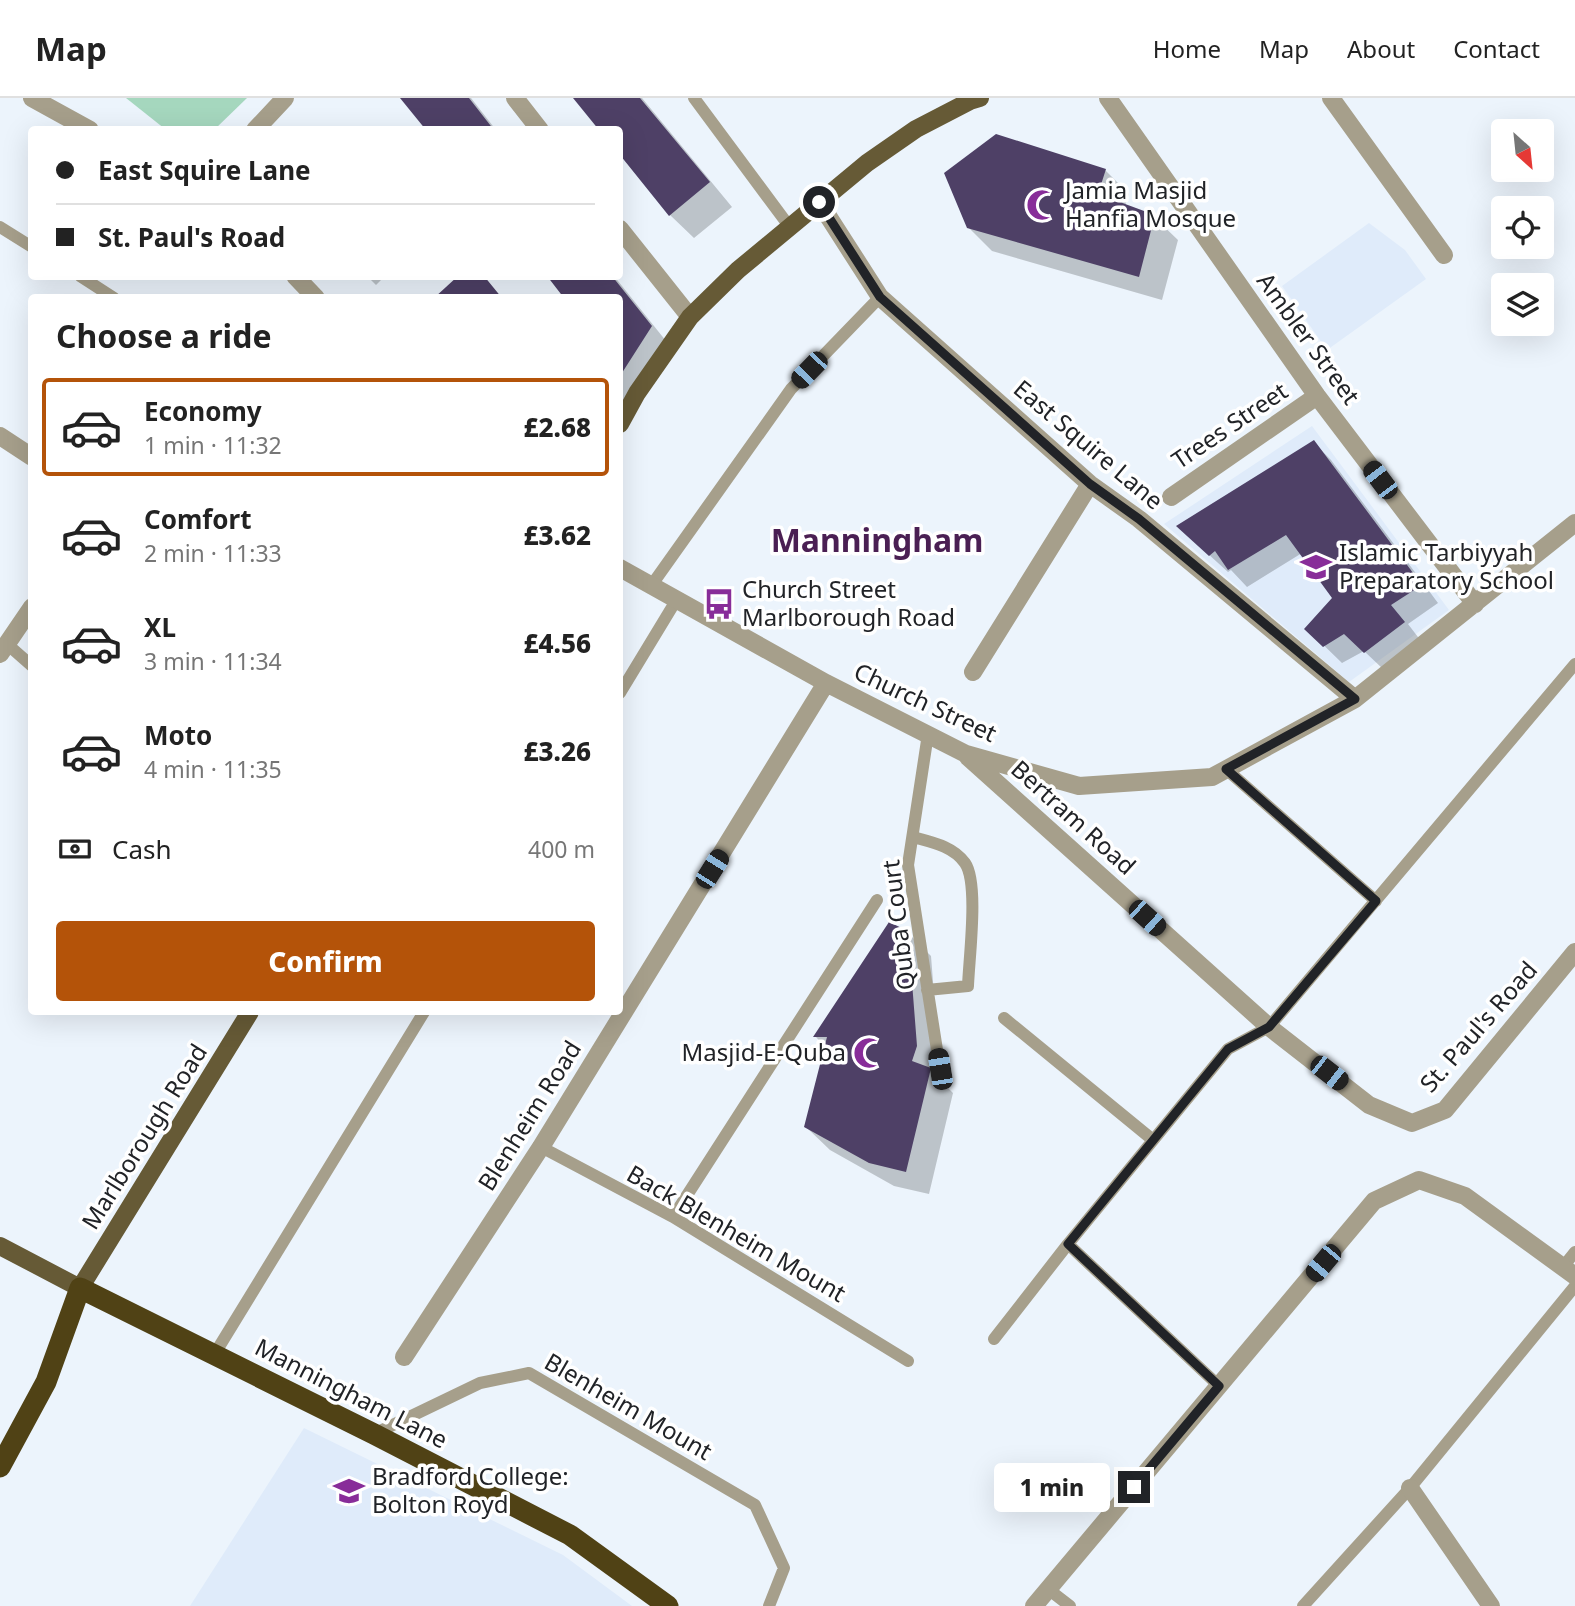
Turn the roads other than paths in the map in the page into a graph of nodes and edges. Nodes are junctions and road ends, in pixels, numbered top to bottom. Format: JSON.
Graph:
{"nodes":[{"id":1,"x":32,"y":98,"type":"edge"},
{"id":2,"x":285,"y":98,"type":"edge"},
{"id":3,"x":515,"y":98,"type":"edge"},
{"id":4,"x":694,"y":98,"type":"edge"},
{"id":5,"x":1108,"y":98,"type":"edge"},
{"id":6,"x":1331,"y":98,"type":"edge"},
{"id":7,"x":973,"y":99,"type":"edge"},
{"id":8,"x":83,"y":126,"type":"edge"},
{"id":9,"x":260,"y":126,"type":"edge"},
{"id":10,"x":537,"y":126,"type":"edge"},
{"id":11,"x":819,"y":202,"type":"junction"},
{"id":12,"x":789,"y":226,"type":"junction"},
{"id":13,"x":0,"y":227,"type":"edge"},
{"id":14,"x":623,"y":233,"type":"edge"},
{"id":15,"x":28,"y":244,"type":"edge"},
{"id":16,"x":1444,"y":254,"type":"dead end"},
{"id":17,"x":86,"y":280,"type":"edge"},
{"id":18,"x":299,"y":280,"type":"edge"},
{"id":19,"x":108,"y":294,"type":"edge"},
{"id":20,"x":312,"y":294,"type":"edge"},
{"id":21,"x":880,"y":297,"type":"junction"},
{"id":22,"x":690,"y":317,"type":"junction"},
{"id":23,"x":1317,"y":396,"type":"junction"},
{"id":24,"x":623,"y":419,"type":"edge"},
{"id":25,"x":0,"y":436,"type":"edge"},
{"id":26,"x":28,"y":454,"type":"edge"},
{"id":27,"x":1090,"y":484,"type":"junction"},
{"id":28,"x":1171,"y":497,"type":"dead end"},
{"id":29,"x":1575,"y":523,"type":"edge"},
{"id":30,"x":623,"y":570,"type":"edge"},
{"id":31,"x":651,"y":586,"type":"junction"},
{"id":32,"x":677,"y":599,"type":"junction"},
{"id":33,"x":1475,"y":604,"type":"junction"},
{"id":34,"x":28,"y":613,"type":"edge"},
{"id":35,"x":3,"y":649,"type":"edge"},
{"id":36,"x":28,"y":664,"type":"edge"},
{"id":37,"x":1575,"y":664,"type":"edge"},
{"id":38,"x":973,"y":672,"type":"dead end"},
{"id":39,"x":826,"y":683,"type":"junction"},
{"id":40,"x":623,"y":688,"type":"edge"},
{"id":41,"x":1355,"y":699,"type":"junction"},
{"id":42,"x":928,"y":734,"type":"junction"},
{"id":43,"x":965,"y":754,"type":"junction"},
{"id":44,"x":1226,"y":769,"type":"junction"},
{"id":45,"x":913,"y":837,"type":"junction"},
{"id":46,"x":877,"y":901,"type":"dead end"},
{"id":47,"x":1376,"y":901,"type":"junction"},
{"id":48,"x":1575,"y":952,"type":"edge"},
{"id":49,"x":927,"y":990,"type":"junction"},
{"id":50,"x":623,"y":1013,"type":"edge"},
{"id":51,"x":248,"y":1015,"type":"edge"},
{"id":52,"x":423,"y":1015,"type":"edge"},
{"id":53,"x":622,"y":1015,"type":"edge"},
{"id":54,"x":1004,"y":1018,"type":"dead end"},
{"id":55,"x":1269,"y":1027,"type":"junction"},
{"id":56,"x":940,"y":1069,"type":"dead end"},
{"id":57,"x":1412,"y":1123,"type":"joint"},
{"id":58,"x":1153,"y":1140,"type":"junction"},
{"id":59,"x":541,"y":1147,"type":"junction"},
{"id":60,"x":673,"y":1217,"type":"junction"},
{"id":61,"x":1068,"y":1244,"type":"junction"},
{"id":62,"x":0,"y":1246,"type":"edge"},
{"id":63,"x":1575,"y":1252,"type":"edge"},
{"id":64,"x":1569,"y":1272,"type":"edge"},
{"id":65,"x":1575,"y":1286,"type":"edge"},
{"id":66,"x":80,"y":1288,"type":"junction"},
{"id":67,"x":994,"y":1339,"type":"dead end"},
{"id":68,"x":214,"y":1355,"type":"junction"},
{"id":69,"x":404,"y":1357,"type":"dead end"},
{"id":70,"x":908,"y":1361,"type":"dead end"},
{"id":71,"x":1219,"y":1386,"type":"junction"},
{"id":72,"x":374,"y":1434,"type":"junction"},
{"id":73,"x":0,"y":1467,"type":"edge"},
{"id":74,"x":1409,"y":1488,"type":"junction"},
{"id":75,"x":1048,"y":1589,"type":"junction"},
{"id":76,"x":668,"y":1606,"type":"edge"},
{"id":77,"x":769,"y":1606,"type":"edge"},
{"id":78,"x":1034,"y":1606,"type":"edge"},
{"id":79,"x":1070,"y":1606,"type":"edge"},
{"id":80,"x":1303,"y":1606,"type":"edge"},
{"id":81,"x":1491,"y":1606,"type":"edge"}],
"edges":[{"from":1,"to":8,"type":"street"},
{"from":2,"to":9,"type":"street"},
{"from":3,"to":10,"type":"street"},
{"from":4,"to":12,"type":"lane"},
{"from":5,"to":23,"type":"street","name":"Ambler Street"},
{"from":6,"to":16,"type":"street"},
{"from":7,"to":11,"type":"main road"},
{"from":11,"to":12,"type":"main road"},
{"from":11,"to":21,"type":"street","name":"East Squire Lane"},
{"from":12,"to":22,"type":"main road"},
{"from":13,"to":15,"type":"lane"},
{"from":14,"to":22,"type":"street"},
{"from":17,"to":19,"type":"lane"},
{"from":18,"to":20,"type":"street"},
{"from":21,"to":27,"type":"street","name":"East Squire Lane"},
{"from":21,"to":31,"type":"lane"},
{"from":22,"to":24,"type":"main road"},
{"from":23,"to":28,"type":"street","name":"Trees Street"},
{"from":23,"to":33,"type":"street","name":"Ambler Street"},
{"from":25,"to":26,"type":"street"},
{"from":27,"to":38,"type":"street"},
{"from":27,"to":41,"type":"street","name":"East Squire Lane"},
{"from":29,"to":33,"type":"street","name":"Church Street"},
{"from":30,"to":31,"type":"street","name":"Church Street"},
{"from":31,"to":32,"type":"street","name":"Church Street"},
{"from":32,"to":39,"type":"street","name":"Church Street"},
{"from":32,"to":40,"type":"lane"},
{"from":33,"to":41,"type":"street","name":"Church Street"},
{"from":34,"to":35,"type":"street"},
{"from":35,"to":36,"type":"lane"},
{"from":37,"to":47,"type":"lane"},
{"from":39,"to":42,"type":"street","name":"Church Street"},
{"from":39,"to":50,"type":"street","name":"Blenheim Road"},
{"from":41,"to":44,"type":"street","name":"Church Street"},
{"from":42,"to":43,"type":"street","name":"Church Street"},
{"from":42,"to":45,"type":"lane","name":"Quba Court"},
{"from":43,"to":44,"type":"street","name":"Church Street"},
{"from":43,"to":55,"type":"street","name":"Bertram Road"},
{"from":44,"to":47,"type":"lane"},
{"from":45,"to":49,"type":"lane","name":"Quba Court"},
{"from":45,"to":49,"type":"lane"},
{"from":46,"to":60,"type":"lane"},
{"from":47,"to":55,"type":"lane"},
{"from":48,"to":57,"type":"street","name":"St. Paul's Road"},
{"from":49,"to":56,"type":"lane","name":"Quba Court"},
{"from":51,"to":66,"type":"main road","name":"Marlborough Road"},
{"from":52,"to":68,"type":"lane"},
{"from":53,"to":59,"type":"street","name":"Blenheim Road"},
{"from":54,"to":58,"type":"lane"},
{"from":55,"to":57,"type":"street","name":"Bertram Road"},
{"from":55,"to":58,"type":"lane"},
{"from":58,"to":61,"type":"lane"},
{"from":59,"to":60,"type":"lane","name":"Back Blenheim Mount"},
{"from":59,"to":69,"type":"street","name":"Blenheim Road"},
{"from":60,"to":70,"type":"lane","name":"Back Blenheim Mount"},
{"from":61,"to":67,"type":"lane"},
{"from":61,"to":71,"type":"lane"},
{"from":62,"to":66,"type":"main road","name":"Manningham Lane"},
{"from":63,"to":64,"type":"lane"},
{"from":64,"to":71,"type":"street"},
{"from":65,"to":74,"type":"lane"},
{"from":66,"to":68,"type":"highway","name":"Manningham Lane"},
{"from":66,"to":73,"type":"highway"},
{"from":68,"to":72,"type":"highway","name":"Manningham Lane"},
{"from":71,"to":75,"type":"street"},
{"from":72,"to":76,"type":"highway","name":"Manningham Lane"},
{"from":72,"to":77,"type":"lane","name":"Blenheim Mount"},
{"from":74,"to":80,"type":"lane"},
{"from":74,"to":81,"type":"street"},
{"from":75,"to":78,"type":"street"},
{"from":75,"to":79,"type":"lane"}]}
